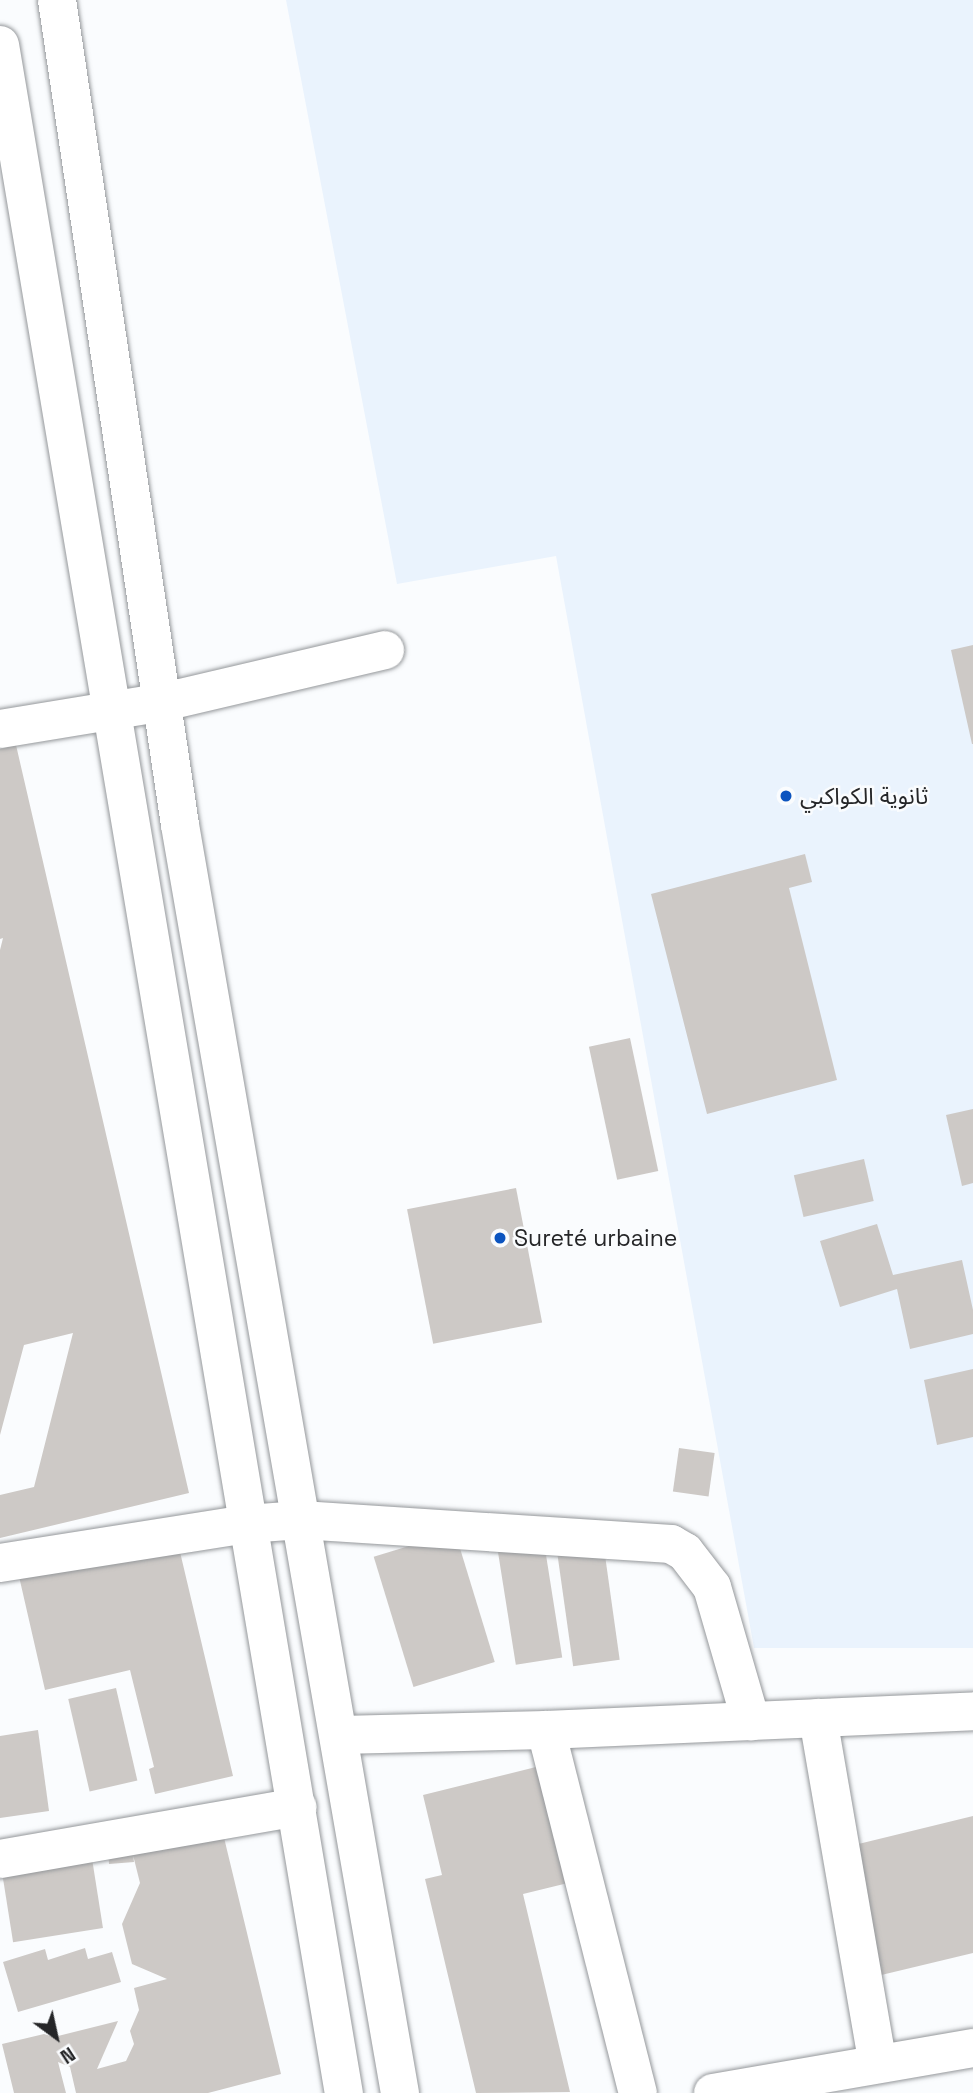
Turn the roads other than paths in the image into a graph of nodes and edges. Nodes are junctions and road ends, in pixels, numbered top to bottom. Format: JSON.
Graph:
{"nodes":[{"id":1,"x":57,"y":0,"type":"edge"},
{"id":2,"x":0,"y":45,"type":"edge"},
{"id":3,"x":8,"y":146,"type":"edge"},
{"id":4,"x":385,"y":650,"type":"dead end"},
{"id":5,"x":164,"y":702,"type":"junction"},
{"id":6,"x":111,"y":710,"type":"junction"},
{"id":7,"x":0,"y":729,"type":"edge"},
{"id":8,"x":301,"y":1520,"type":"junction"},
{"id":9,"x":247,"y":1524,"type":"junction"},
{"id":10,"x":0,"y":1563,"type":"edge"},
{"id":11,"x":973,"y":1711,"type":"edge"},
{"id":12,"x":818,"y":1718,"type":"junction"},
{"id":13,"x":751,"y":1721,"type":"junction"},
{"id":14,"x":546,"y":1730,"type":"junction"},
{"id":15,"x":340,"y":1735,"type":"junction"},
{"id":16,"x":297,"y":1807,"type":"junction"},
{"id":17,"x":0,"y":1859,"type":"edge"},
{"id":18,"x":973,"y":2048,"type":"edge"},
{"id":19,"x":878,"y":2064,"type":"junction"},
{"id":20,"x":344,"y":2093,"type":"edge"},
{"id":21,"x":400,"y":2093,"type":"edge"},
{"id":22,"x":638,"y":2093,"type":"edge"},
{"id":23,"x":713,"y":2093,"type":"edge"}],
"edges":[{"from":1,"to":5,"type":"main road"},
{"from":2,"to":3,"type":"main road"},
{"from":3,"to":6,"type":"main road"},
{"from":4,"to":5,"type":"main road"},
{"from":5,"to":6,"type":"main road"},
{"from":5,"to":8,"type":"main road"},
{"from":6,"to":7,"type":"main road"},
{"from":6,"to":9,"type":"main road"},
{"from":8,"to":9,"type":"main road"},
{"from":8,"to":13,"type":"main road"},
{"from":8,"to":15,"type":"main road"},
{"from":9,"to":10,"type":"main road"},
{"from":9,"to":16,"type":"main road"},
{"from":11,"to":12,"type":"main road"},
{"from":12,"to":13,"type":"main road"},
{"from":12,"to":19,"type":"main road"},
{"from":13,"to":14,"type":"main road"},
{"from":14,"to":15,"type":"main road"},
{"from":14,"to":22,"type":"main road"},
{"from":15,"to":21,"type":"main road"},
{"from":16,"to":17,"type":"main road"},
{"from":16,"to":20,"type":"main road"},
{"from":18,"to":19,"type":"main road"},
{"from":19,"to":23,"type":"main road"}]}
